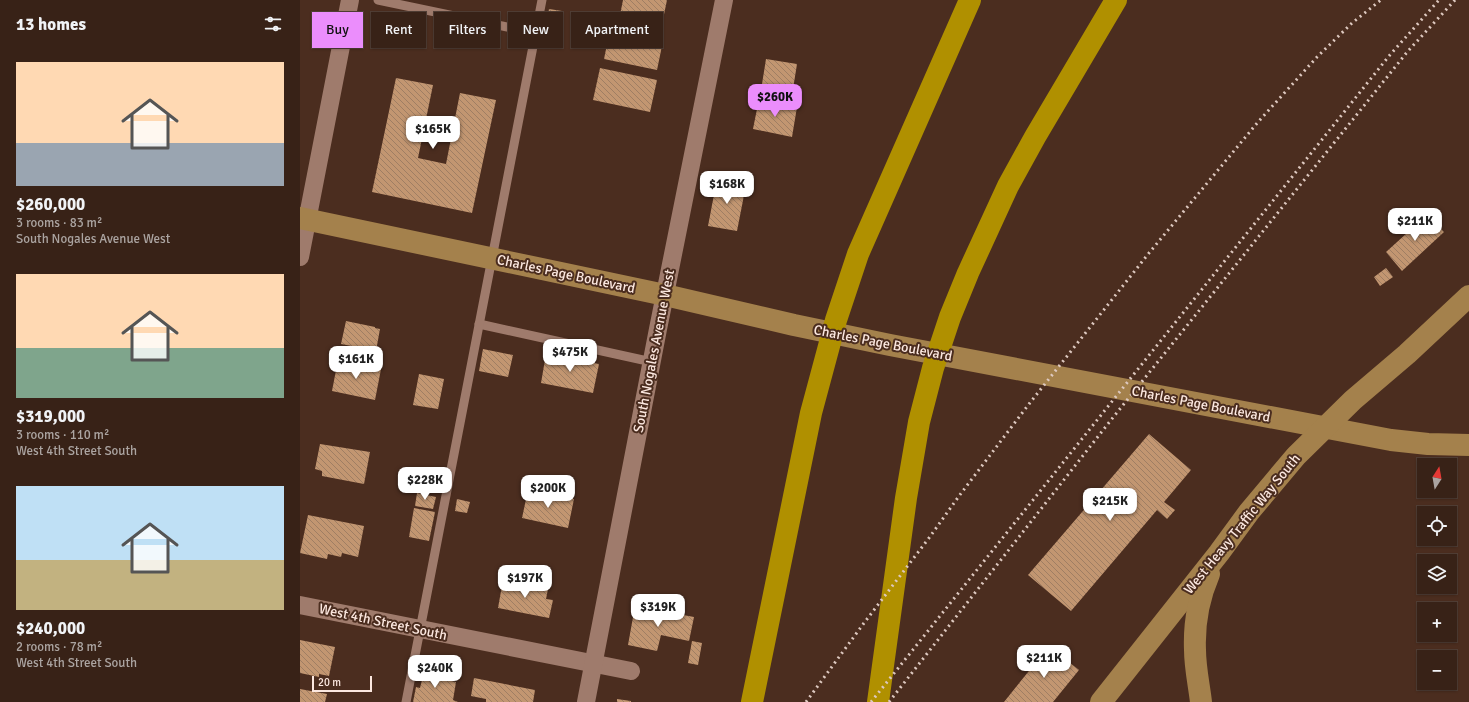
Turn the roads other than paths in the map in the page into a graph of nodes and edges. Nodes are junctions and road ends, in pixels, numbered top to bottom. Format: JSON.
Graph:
{"nodes":[{"id":1,"x":350,"y":0,"type":"edge"},
{"id":2,"x":378,"y":0,"type":"edge"},
{"id":3,"x":542,"y":0,"type":"edge"},
{"id":4,"x":724,"y":0,"type":"edge"},
{"id":5,"x":970,"y":0,"type":"edge"},
{"id":6,"x":1116,"y":0,"type":"edge"},
{"id":7,"x":540,"y":12,"type":"edge"},
{"id":8,"x":508,"y":27,"type":"edge"},
{"id":9,"x":533,"y":48,"type":"edge"},
{"id":10,"x":304,"y":219,"type":"edge"},
{"id":11,"x":300,"y":257,"type":"edge"},
{"id":12,"x":492,"y":258,"type":"junction"},
{"id":13,"x":665,"y":295,"type":"junction"},
{"id":14,"x":1469,"y":296,"type":"edge"},
{"id":15,"x":479,"y":324,"type":"junction"},
{"id":16,"x":652,"y":362,"type":"junction"},
{"id":17,"x":1469,"y":445,"type":"edge"},
{"id":18,"x":1219,"y":553,"type":"junction"},
{"id":19,"x":300,"y":605,"type":"edge"},
{"id":20,"x":420,"y":630,"type":"junction"},
{"id":21,"x":594,"y":665,"type":"junction"},
{"id":22,"x":631,"y":671,"type":"dead end"},
{"id":23,"x":406,"y":702,"type":"edge"},
{"id":24,"x":586,"y":702,"type":"edge"},
{"id":25,"x":752,"y":702,"type":"edge"},
{"id":26,"x":878,"y":702,"type":"edge"},
{"id":27,"x":1102,"y":702,"type":"edge"},
{"id":28,"x":1201,"y":702,"type":"edge"}],
"edges":[{"from":1,"to":10,"type":"street"},
{"from":2,"to":8,"type":"lane"},
{"from":3,"to":7,"type":"lane"},
{"from":4,"to":13,"type":"street","name":"South Nogales Avenue West"},
{"from":5,"to":25,"type":"highway"},
{"from":6,"to":26,"type":"highway"},
{"from":9,"to":12,"type":"lane"},
{"from":10,"to":11,"type":"street"},
{"from":10,"to":12,"type":"main road","name":"Charles Page Boulevard"},
{"from":12,"to":13,"type":"main road","name":"Charles Page Boulevard"},
{"from":12,"to":15,"type":"lane"},
{"from":13,"to":16,"type":"street","name":"South Nogales Avenue West"},
{"from":13,"to":17,"type":"main road","name":"Charles Page Boulevard"},
{"from":14,"to":18,"type":"main road","name":"West Heavy Traffic Way South"},
{"from":15,"to":16,"type":"lane"},
{"from":15,"to":20,"type":"lane"},
{"from":16,"to":21,"type":"street","name":"South Nogales Avenue West"},
{"from":18,"to":27,"type":"main road","name":"West Heavy Traffic Way South"},
{"from":18,"to":28,"type":"main road"},
{"from":19,"to":20,"type":"street","name":"West 4th Street South"},
{"from":20,"to":21,"type":"street","name":"West 4th Street South"},
{"from":20,"to":23,"type":"lane"},
{"from":21,"to":22,"type":"street","name":"West 4th Street South"},
{"from":21,"to":24,"type":"street","name":"South Nogales Avenue West"}]}
